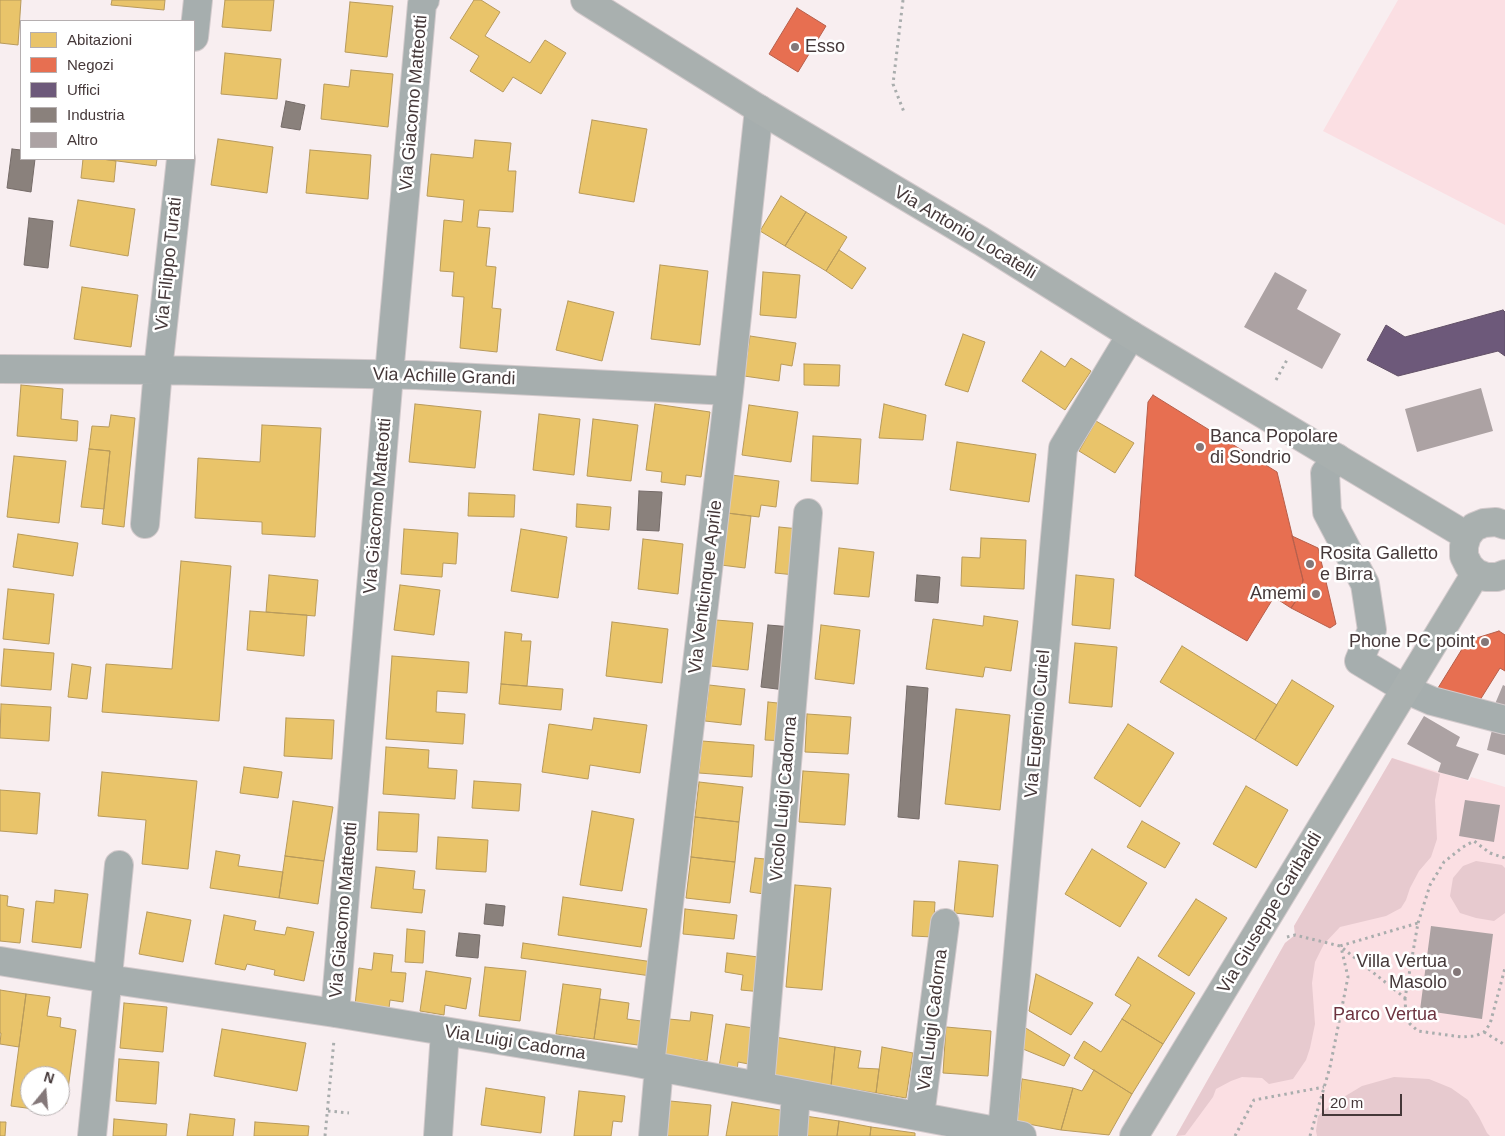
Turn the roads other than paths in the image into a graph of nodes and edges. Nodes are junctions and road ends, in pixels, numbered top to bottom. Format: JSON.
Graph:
{"nodes":[{"id":1,"x":198,"y":0,"type":"edge"},
{"id":2,"x":425,"y":0,"type":"edge"},
{"id":3,"x":596,"y":5,"type":"edge"},
{"id":4,"x":195,"y":28,"type":"edge"},
{"id":5,"x":760,"y":109,"type":"junction"},
{"id":6,"x":181,"y":160,"type":"edge"},
{"id":7,"x":1132,"y":335,"type":"junction"},
{"id":8,"x":0,"y":369,"type":"edge"},
{"id":9,"x":158,"y":370,"type":"junction"},
{"id":10,"x":389,"y":375,"type":"junction"},
{"id":11,"x":729,"y":391,"type":"junction"},
{"id":12,"x":1337,"y":458,"type":"junction"},
{"id":13,"x":808,"y":513,"type":"dead end"},
{"id":14,"x":145,"y":524,"type":"dead end"},
{"id":15,"x":1504,"y":524,"type":"edge"},
{"id":16,"x":1467,"y":536,"type":"junction"},
{"id":17,"x":1476,"y":573,"type":"junction"},
{"id":18,"x":1505,"y":574,"type":"edge"},
{"id":19,"x":1407,"y":690,"type":"junction"},
{"id":20,"x":1505,"y":720,"type":"edge"},
{"id":21,"x":119,"y":865,"type":"dead end"},
{"id":22,"x":945,"y":924,"type":"dead end"},
{"id":23,"x":0,"y":961,"type":"edge"},
{"id":24,"x":108,"y":979,"type":"junction"},
{"id":25,"x":335,"y":1024,"type":"junction"},
{"id":26,"x":445,"y":1032,"type":"junction"},
{"id":27,"x":654,"y":1066,"type":"junction"},
{"id":28,"x":760,"y":1086,"type":"junction"},
{"id":29,"x":796,"y":1093,"type":"junction"},
{"id":30,"x":920,"y":1116,"type":"junction"},
{"id":31,"x":1012,"y":1134,"type":"edge"},
{"id":32,"x":92,"y":1136,"type":"edge"},
{"id":33,"x":438,"y":1136,"type":"edge"},
{"id":34,"x":653,"y":1136,"type":"edge"},
{"id":35,"x":793,"y":1136,"type":"edge"},
{"id":36,"x":1134,"y":1136,"type":"edge"}],
"edges":[{"from":1,"to":4,"type":"street"},
{"from":2,"to":10,"type":"street","name":"Via Giacomo Matteotti"},
{"from":3,"to":5,"type":"main road","name":"Via Antonio Locatelli"},
{"from":5,"to":7,"type":"main road","name":"Via Antonio Locatelli"},
{"from":5,"to":11,"type":"street","name":"Via Venticinque Aprile"},
{"from":6,"to":9,"type":"street","name":"Via Filippo Turati"},
{"from":7,"to":12,"type":"main road","name":"Via Antonio Locatelli"},
{"from":7,"to":31,"type":"street","name":"Via Eugenio Curiel"},
{"from":8,"to":9,"type":"street","name":"Via Achille Grandi"},
{"from":9,"to":10,"type":"street","name":"Via Achille Grandi"},
{"from":9,"to":14,"type":"street"},
{"from":10,"to":11,"type":"street","name":"Via Achille Grandi"},
{"from":10,"to":25,"type":"street","name":"Via Giacomo Matteotti"},
{"from":11,"to":27,"type":"street","name":"Via Venticinque Aprile"},
{"from":12,"to":16,"type":"main road","name":"Via Antonio Locatelli"},
{"from":12,"to":19,"type":"street"},
{"from":13,"to":28,"type":"street","name":"Vicolo Luigi Cadorna"},
{"from":15,"to":16,"type":"main road"},
{"from":16,"to":17,"type":"main road"},
{"from":17,"to":18,"type":"main road"},
{"from":17,"to":19,"type":"main road","name":"Via Giuseppe Garibaldi"},
{"from":19,"to":20,"type":"street"},
{"from":19,"to":36,"type":"main road","name":"Via Giuseppe Garibaldi"},
{"from":21,"to":24,"type":"street"},
{"from":22,"to":30,"type":"street","name":"Via Luigi Cadorna"},
{"from":23,"to":24,"type":"street","name":"Via Luigi Cadorna"},
{"from":24,"to":25,"type":"street","name":"Via Luigi Cadorna"},
{"from":24,"to":32,"type":"street"},
{"from":25,"to":26,"type":"street","name":"Via Luigi Cadorna"},
{"from":26,"to":27,"type":"street","name":"Via Luigi Cadorna"},
{"from":26,"to":33,"type":"street"},
{"from":27,"to":28,"type":"street","name":"Via Luigi Cadorna"},
{"from":27,"to":34,"type":"street","name":"Via Venticinque Aprile"},
{"from":28,"to":29,"type":"street","name":"Via Luigi Cadorna"},
{"from":29,"to":30,"type":"street","name":"Via Luigi Cadorna"},
{"from":29,"to":35,"type":"street"},
{"from":30,"to":31,"type":"street","name":"Via Luigi Cadorna"}]}
